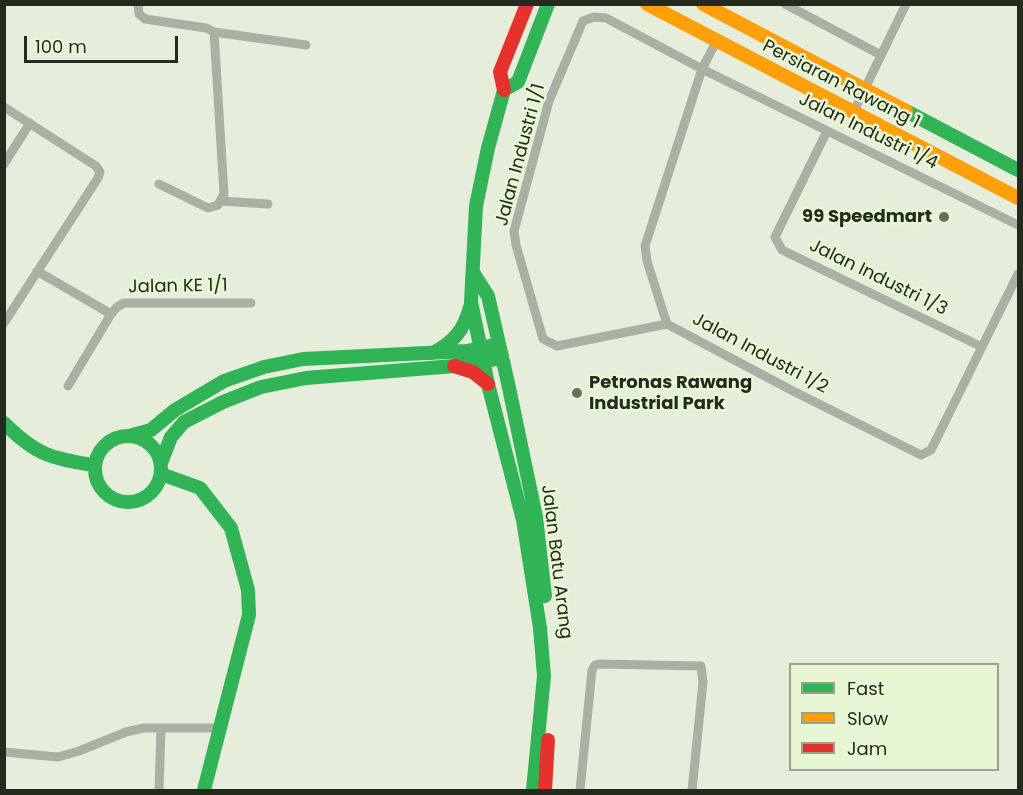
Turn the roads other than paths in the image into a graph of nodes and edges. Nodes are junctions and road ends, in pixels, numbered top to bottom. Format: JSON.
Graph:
{"nodes":[{"id":1,"x":138,"y":4,"type":"edge"},
{"id":2,"x":527,"y":4,"type":"edge"},
{"id":3,"x":647,"y":4,"type":"edge"},
{"id":4,"x":703,"y":4,"type":"edge"},
{"id":5,"x":785,"y":4,"type":"edge"},
{"id":6,"x":906,"y":4,"type":"edge"},
{"id":7,"x":548,"y":5,"type":"edge"},
{"id":8,"x":214,"y":32,"type":"junction"},
{"id":9,"x":717,"y":40,"type":"junction"},
{"id":10,"x":306,"y":45,"type":"dead end"},
{"id":11,"x":881,"y":55,"type":"junction"},
{"id":12,"x":702,"y":69,"type":"junction"},
{"id":13,"x":865,"y":88,"type":"junction"},
{"id":14,"x":504,"y":90,"type":"junction"},
{"id":15,"x":4,"y":107,"type":"edge"},
{"id":16,"x":854,"y":111,"type":"junction"},
{"id":17,"x":30,"y":123,"type":"junction"},
{"id":18,"x":827,"y":130,"type":"junction"},
{"id":19,"x":4,"y":164,"type":"edge"},
{"id":20,"x":1018,"y":170,"type":"edge"},
{"id":21,"x":159,"y":184,"type":"dead end"},
{"id":22,"x":1018,"y":198,"type":"edge"},
{"id":23,"x":221,"y":201,"type":"junction"},
{"id":24,"x":268,"y":204,"type":"dead end"},
{"id":25,"x":1018,"y":225,"type":"edge"},
{"id":26,"x":37,"y":271,"type":"junction"},
{"id":27,"x":474,"y":274,"type":"junction"},
{"id":28,"x":1018,"y":274,"type":"edge"},
{"id":29,"x":471,"y":302,"type":"junction"},
{"id":30,"x":251,"y":303,"type":"dead end"},
{"id":31,"x":111,"y":314,"type":"junction"},
{"id":32,"x":4,"y":323,"type":"edge"},
{"id":33,"x":667,"y":324,"type":"junction"},
{"id":34,"x":982,"y":347,"type":"junction"},
{"id":35,"x":501,"y":351,"type":"junction"},
{"id":36,"x":433,"y":353,"type":"junction"},
{"id":37,"x":482,"y":355,"type":"junction"},
{"id":38,"x":454,"y":366,"type":"junction"},
{"id":39,"x":488,"y":384,"type":"junction"},
{"id":40,"x":68,"y":386,"type":"dead end"},
{"id":41,"x":4,"y":423,"type":"edge"},
{"id":42,"x":132,"y":435,"type":"junction"},
{"id":43,"x":94,"y":465,"type":"junction"},
{"id":44,"x":161,"y":469,"type":"junction"},
{"id":45,"x":161,"y":728,"type":"junction"},
{"id":46,"x":221,"y":728,"type":"junction"},
{"id":47,"x":4,"y":752,"type":"edge"},
{"id":48,"x":159,"y":790,"type":"edge"},
{"id":49,"x":204,"y":790,"type":"edge"},
{"id":50,"x":533,"y":790,"type":"edge"},
{"id":51,"x":545,"y":790,"type":"edge"},
{"id":52,"x":580,"y":790,"type":"edge"},
{"id":53,"x":692,"y":790,"type":"edge"}],
"edges":[{"from":1,"to":8,"type":"street"},
{"from":2,"to":14,"type":"street"},
{"from":3,"to":9,"type":"street","name":"Persiaran Rawang 1"},
{"from":4,"to":13,"type":"street","name":"Persiaran Rawang 1"},
{"from":5,"to":11,"type":"street"},
{"from":6,"to":11,"type":"street"},
{"from":7,"to":14,"type":"street","name":"Jalan Batu Arang"},
{"from":8,"to":10,"type":"street"},
{"from":8,"to":23,"type":"street"},
{"from":9,"to":12,"type":"street","name":"Jalan Industri 1/2"},
{"from":9,"to":16,"type":"street","name":"Persiaran Rawang 1"},
{"from":11,"to":13,"type":"street"},
{"from":12,"to":18,"type":"street","name":"Jalan Industri 1/4"},
{"from":12,"to":33,"type":"street","name":"Jalan Industri 1/2"},
{"from":12,"to":33,"type":"street","name":"Jalan Industri 1/1"},
{"from":13,"to":16,"type":"street"},
{"from":13,"to":20,"type":"street","name":"Persiaran Rawang 1"},
{"from":14,"to":27,"type":"street","name":"Jalan Batu Arang"},
{"from":15,"to":17,"type":"street"},
{"from":16,"to":22,"type":"street","name":"Persiaran Rawang 1"},
{"from":17,"to":19,"type":"street"},
{"from":17,"to":26,"type":"street"},
{"from":18,"to":25,"type":"street","name":"Jalan Industri 1/4"},
{"from":18,"to":34,"type":"street","name":"Jalan Industri 1/3"},
{"from":21,"to":23,"type":"street"},
{"from":23,"to":24,"type":"street"},
{"from":26,"to":31,"type":"street","name":"Jalan KE 1/1"},
{"from":26,"to":32,"type":"street"},
{"from":27,"to":29,"type":"street","name":"Jalan Batu Arang"},
{"from":27,"to":35,"type":"street","name":"Jalan Batu Arang"},
{"from":28,"to":34,"type":"street","name":"Jalan Industri 1/2"},
{"from":29,"to":36,"type":"street"},
{"from":29,"to":37,"type":"street","name":"Jalan Batu Arang"},
{"from":30,"to":31,"type":"street","name":"Jalan KE 1/1"},
{"from":31,"to":40,"type":"street","name":"Jalan KE 1/1"},
{"from":33,"to":34,"type":"street","name":"Jalan Industri 1/2"},
{"from":35,"to":37,"type":"street"},
{"from":35,"to":51,"type":"street","name":"Jalan Batu Arang"},
{"from":36,"to":37,"type":"street"},
{"from":36,"to":42,"type":"street"},
{"from":37,"to":38,"type":"street"},
{"from":37,"to":39,"type":"street","name":"Jalan Batu Arang"},
{"from":38,"to":39,"type":"street"},
{"from":38,"to":44,"type":"street"},
{"from":39,"to":50,"type":"street","name":"Jalan Batu Arang"},
{"from":41,"to":43,"type":"street"},
{"from":42,"to":43,"type":"street"},
{"from":42,"to":44,"type":"street"},
{"from":43,"to":44,"type":"street"},
{"from":44,"to":46,"type":"street"},
{"from":45,"to":46,"type":"street"},
{"from":45,"to":47,"type":"street"},
{"from":45,"to":48,"type":"street"},
{"from":46,"to":49,"type":"street"},
{"from":52,"to":53,"type":"street"}]}
